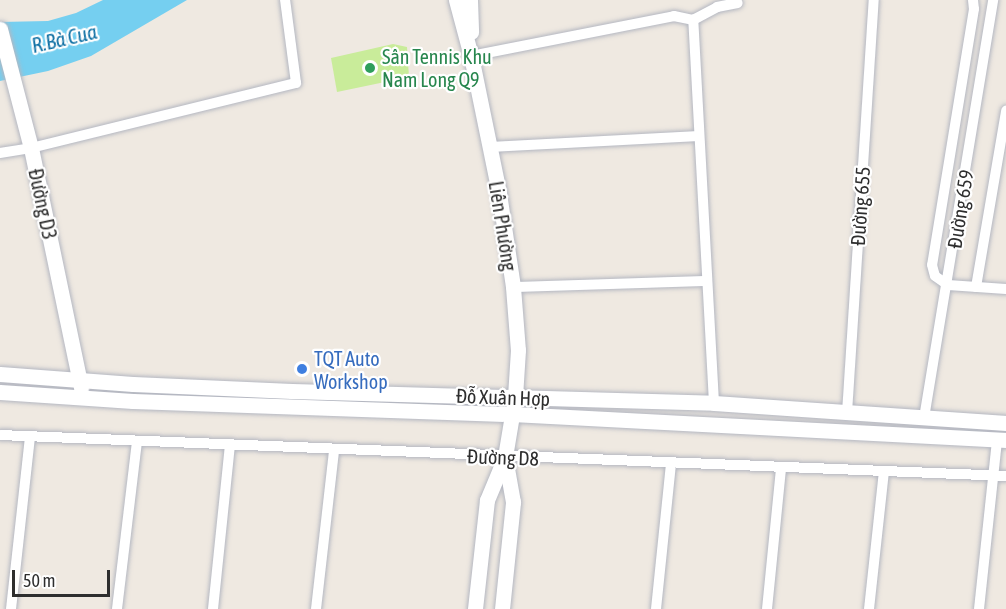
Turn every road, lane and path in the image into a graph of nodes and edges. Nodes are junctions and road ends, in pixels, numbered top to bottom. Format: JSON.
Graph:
{"nodes":[{"id":1,"x":285,"y":0,"type":"edge"},
{"id":2,"x":456,"y":0,"type":"edge"},
{"id":3,"x":470,"y":0,"type":"edge"},
{"id":4,"x":874,"y":0,"type":"edge"},
{"id":5,"x":973,"y":0,"type":"edge"},
{"id":6,"x":993,"y":0,"type":"edge"},
{"id":7,"x":738,"y":3,"type":"dead end"},
{"id":8,"x":693,"y":20,"type":"junction"},
{"id":9,"x":0,"y":28,"type":"edge"},
{"id":10,"x":471,"y":56,"type":"junction"},
{"id":11,"x":1006,"y":111,"type":"edge"},
{"id":12,"x":699,"y":136,"type":"junction"},
{"id":13,"x":490,"y":147,"type":"junction"},
{"id":14,"x":31,"y":148,"type":"junction"},
{"id":15,"x":0,"y":153,"type":"edge"},
{"id":16,"x":707,"y":281,"type":"junction"},
{"id":17,"x":948,"y":285,"type":"junction"},
{"id":18,"x":513,"y":287,"type":"junction"},
{"id":19,"x":976,"y":287,"type":"junction"},
{"id":20,"x":1006,"y":289,"type":"edge"},
{"id":21,"x":0,"y":374,"type":"edge"},
{"id":22,"x":81,"y":380,"type":"junction"},
{"id":23,"x":0,"y":392,"type":"edge"},
{"id":24,"x":515,"y":397,"type":"junction"},
{"id":25,"x":81,"y":398,"type":"junction"},
{"id":26,"x":714,"y":404,"type":"junction"},
{"id":27,"x":846,"y":413,"type":"junction"},
{"id":28,"x":512,"y":414,"type":"junction"},
{"id":29,"x":924,"y":418,"type":"junction"},
{"id":30,"x":1006,"y":423,"type":"edge"},
{"id":31,"x":0,"y":435,"type":"edge"},
{"id":32,"x":924,"y":435,"type":"junction"},
{"id":33,"x":30,"y":437,"type":"junction"},
{"id":34,"x":1002,"y":440,"type":"edge"},
{"id":35,"x":137,"y":441,"type":"junction"},
{"id":36,"x":230,"y":445,"type":"junction"},
{"id":37,"x":334,"y":450,"type":"junction"},
{"id":38,"x":505,"y":457,"type":"junction"},
{"id":39,"x":671,"y":464,"type":"junction"},
{"id":40,"x":781,"y":468,"type":"junction"},
{"id":41,"x":884,"y":472,"type":"junction"},
{"id":42,"x":994,"y":476,"type":"junction"},
{"id":43,"x":1006,"y":476,"type":"edge"},
{"id":44,"x":11,"y":609,"type":"edge"},
{"id":45,"x":117,"y":609,"type":"edge"},
{"id":46,"x":213,"y":609,"type":"edge"},
{"id":47,"x":316,"y":609,"type":"edge"},
{"id":48,"x":475,"y":609,"type":"edge"},
{"id":49,"x":502,"y":609,"type":"edge"},
{"id":50,"x":656,"y":609,"type":"edge"},
{"id":51,"x":767,"y":609,"type":"edge"},
{"id":52,"x":869,"y":609,"type":"edge"},
{"id":53,"x":979,"y":609,"type":"edge"}],
"edges":[{"from":1,"to":14,"type":"street"},
{"from":2,"to":10,"type":"main road","name":"Liên Phường"},
{"from":3,"to":10,"type":"main road","name":"Liên Phường"},
{"from":4,"to":27,"type":"street","name":"Đường 655"},
{"from":5,"to":17,"type":"street"},
{"from":6,"to":17,"type":"street","name":"Đường 659"},
{"from":7,"to":8,"type":"street"},
{"from":8,"to":10,"type":"street"},
{"from":8,"to":12,"type":"street"},
{"from":9,"to":14,"type":"main road","name":"Đường D3"},
{"from":10,"to":13,"type":"main road","name":"Liên Phường"},
{"from":11,"to":19,"type":"street"},
{"from":12,"to":13,"type":"street"},
{"from":12,"to":16,"type":"street"},
{"from":13,"to":18,"type":"main road","name":"Liên Phường"},
{"from":14,"to":15,"type":"street"},
{"from":14,"to":22,"type":"main road","name":"Đường D3"},
{"from":16,"to":18,"type":"street"},
{"from":16,"to":26,"type":"street"},
{"from":17,"to":19,"type":"street"},
{"from":17,"to":29,"type":"street","name":"Đường 659"},
{"from":18,"to":24,"type":"main road","name":"Liên Phường"},
{"from":19,"to":20,"type":"street"},
{"from":21,"to":22,"type":"main road","name":"Đỗ Xuân Hợp"},
{"from":22,"to":24,"type":"main road","name":"Đỗ Xuân Hợp"},
{"from":22,"to":25,"type":"main road","name":"Đường D3"},
{"from":23,"to":25,"type":"main road","name":"Đỗ Xuân Hợp"},
{"from":24,"to":26,"type":"main road","name":"Đỗ Xuân Hợp"},
{"from":24,"to":28,"type":"main road","name":"Liên Phường"},
{"from":25,"to":28,"type":"main road","name":"Đỗ Xuân Hợp"},
{"from":26,"to":27,"type":"main road","name":"Đỗ Xuân Hợp"},
{"from":27,"to":29,"type":"main road","name":"Đỗ Xuân Hợp"},
{"from":28,"to":32,"type":"main road","name":"Đỗ Xuân Hợp"},
{"from":28,"to":38,"type":"main road"},
{"from":29,"to":30,"type":"main road","name":"Đỗ Xuân Hợp"},
{"from":29,"to":32,"type":"main road"},
{"from":31,"to":33,"type":"street","name":"Đường D8"},
{"from":32,"to":34,"type":"main road","name":"Đỗ Xuân Hợp"},
{"from":33,"to":35,"type":"street","name":"Đường D8"},
{"from":33,"to":44,"type":"street"},
{"from":34,"to":42,"type":"street"},
{"from":35,"to":36,"type":"street","name":"Đường D8"},
{"from":35,"to":45,"type":"street"},
{"from":36,"to":37,"type":"street","name":"Đường D8"},
{"from":36,"to":46,"type":"street"},
{"from":37,"to":38,"type":"street","name":"Đường D8"},
{"from":37,"to":47,"type":"street"},
{"from":38,"to":39,"type":"street","name":"Đường D8"},
{"from":38,"to":48,"type":"main road"},
{"from":38,"to":49,"type":"main road"},
{"from":39,"to":40,"type":"street","name":"Đường D8"},
{"from":39,"to":50,"type":"street"},
{"from":40,"to":41,"type":"street","name":"Đường D8"},
{"from":40,"to":51,"type":"street"},
{"from":41,"to":42,"type":"street","name":"Đường D8"},
{"from":41,"to":52,"type":"street"},
{"from":42,"to":43,"type":"street","name":"Đường D8"},
{"from":42,"to":53,"type":"street"}]}
